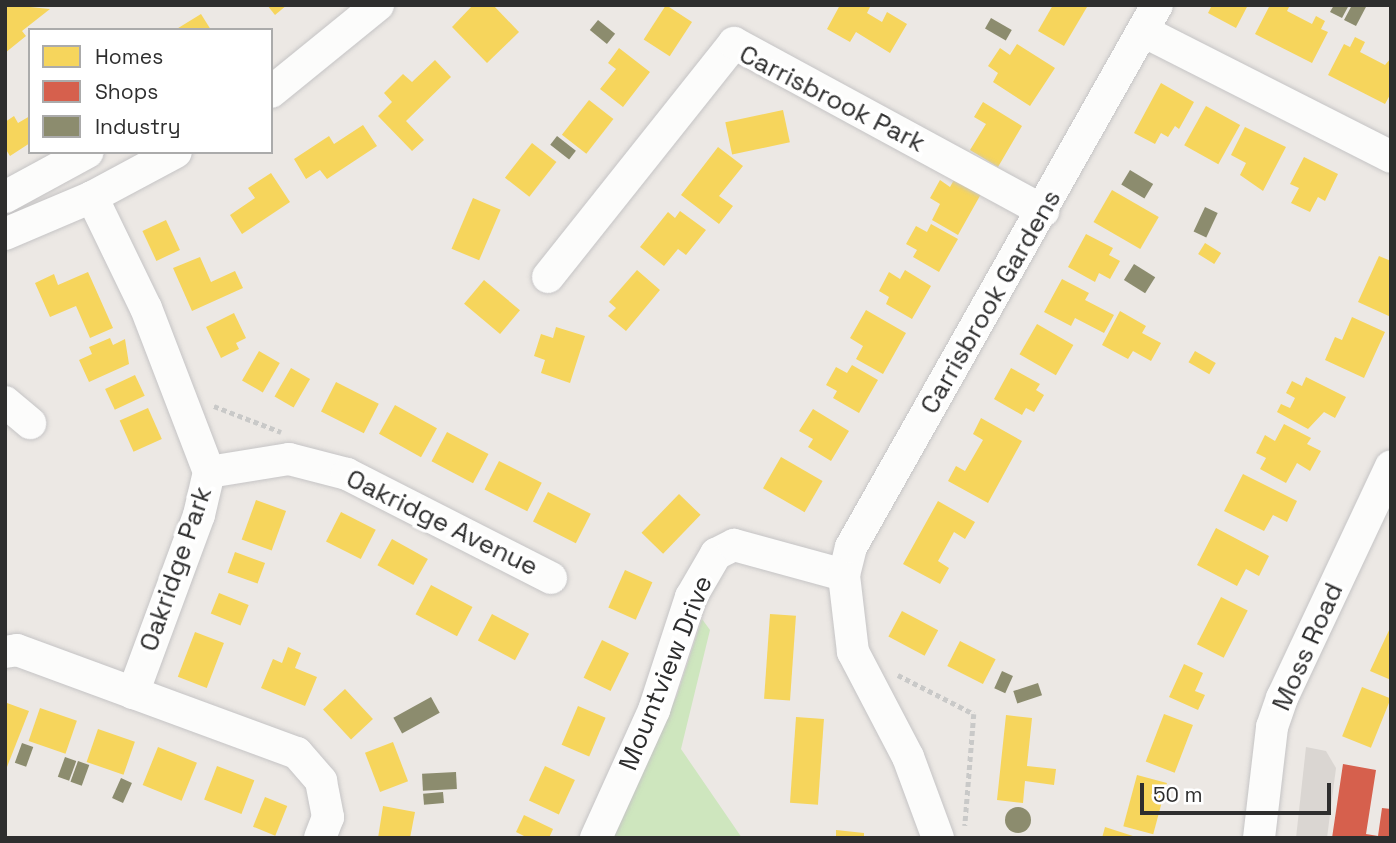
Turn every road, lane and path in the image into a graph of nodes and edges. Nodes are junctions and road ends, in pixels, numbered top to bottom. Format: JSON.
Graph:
{"nodes":[{"id":1,"x":377,"y":5,"type":"edge"},
{"id":2,"x":1144,"y":15,"type":"edge"},
{"id":3,"x":273,"y":90,"type":"edge"},
{"id":4,"x":84,"y":154,"type":"edge"},
{"id":5,"x":172,"y":154,"type":"edge"},
{"id":6,"x":1391,"y":157,"type":"edge"},
{"id":7,"x":5,"y":197,"type":"edge"},
{"id":8,"x":92,"y":197,"type":"junction"},
{"id":9,"x":1043,"y":211,"type":"junction"},
{"id":10,"x":5,"y":234,"type":"edge"},
{"id":11,"x":548,"y":277,"type":"dead end"},
{"id":12,"x":182,"y":401,"type":"junction"},
{"id":13,"x":5,"y":402,"type":"edge"},
{"id":14,"x":30,"y":423,"type":"dead end"},
{"id":15,"x":289,"y":459,"type":"junction"},
{"id":16,"x":1391,"y":466,"type":"edge"},
{"id":17,"x":209,"y":472,"type":"junction"},
{"id":18,"x":844,"y":575,"type":"junction"},
{"id":19,"x":551,"y":578,"type":"dead end"},
{"id":20,"x":5,"y":652,"type":"edge"},
{"id":21,"x":853,"y":652,"type":"junction"},
{"id":22,"x":132,"y":693,"type":"junction"},
{"id":23,"x":320,"y":838,"type":"edge"},
{"id":24,"x":596,"y":838,"type":"edge"},
{"id":25,"x":938,"y":838,"type":"edge"},
{"id":26,"x":964,"y":838,"type":"edge"},
{"id":27,"x":1259,"y":838,"type":"edge"}],
"edges":[{"from":1,"to":3,"type":"street"},
{"from":2,"to":6,"type":"street","name":"Carrisbrook Gardens"},
{"from":2,"to":9,"type":"street","name":"Carrisbrook Gardens"},
{"from":4,"to":7,"type":"street"},
{"from":5,"to":8,"type":"street"},
{"from":8,"to":10,"type":"street"},
{"from":8,"to":12,"type":"street","name":"Oakridge Park"},
{"from":9,"to":11,"type":"street","name":"Carrisbrook Park"},
{"from":9,"to":18,"type":"street","name":"Carrisbrook Gardens"},
{"from":12,"to":15,"type":"path"},
{"from":12,"to":17,"type":"street","name":"Oakridge Park"},
{"from":13,"to":14,"type":"street"},
{"from":15,"to":17,"type":"street","name":"Oakridge Avenue"},
{"from":15,"to":19,"type":"street","name":"Oakridge Avenue"},
{"from":16,"to":27,"type":"street","name":"Moss Road"},
{"from":17,"to":22,"type":"street","name":"Oakridge Park"},
{"from":18,"to":21,"type":"street"},
{"from":18,"to":24,"type":"street","name":"Mountview Drive"},
{"from":20,"to":22,"type":"street"},
{"from":21,"to":25,"type":"street"},
{"from":21,"to":26,"type":"path"},
{"from":22,"to":23,"type":"street"}]}
